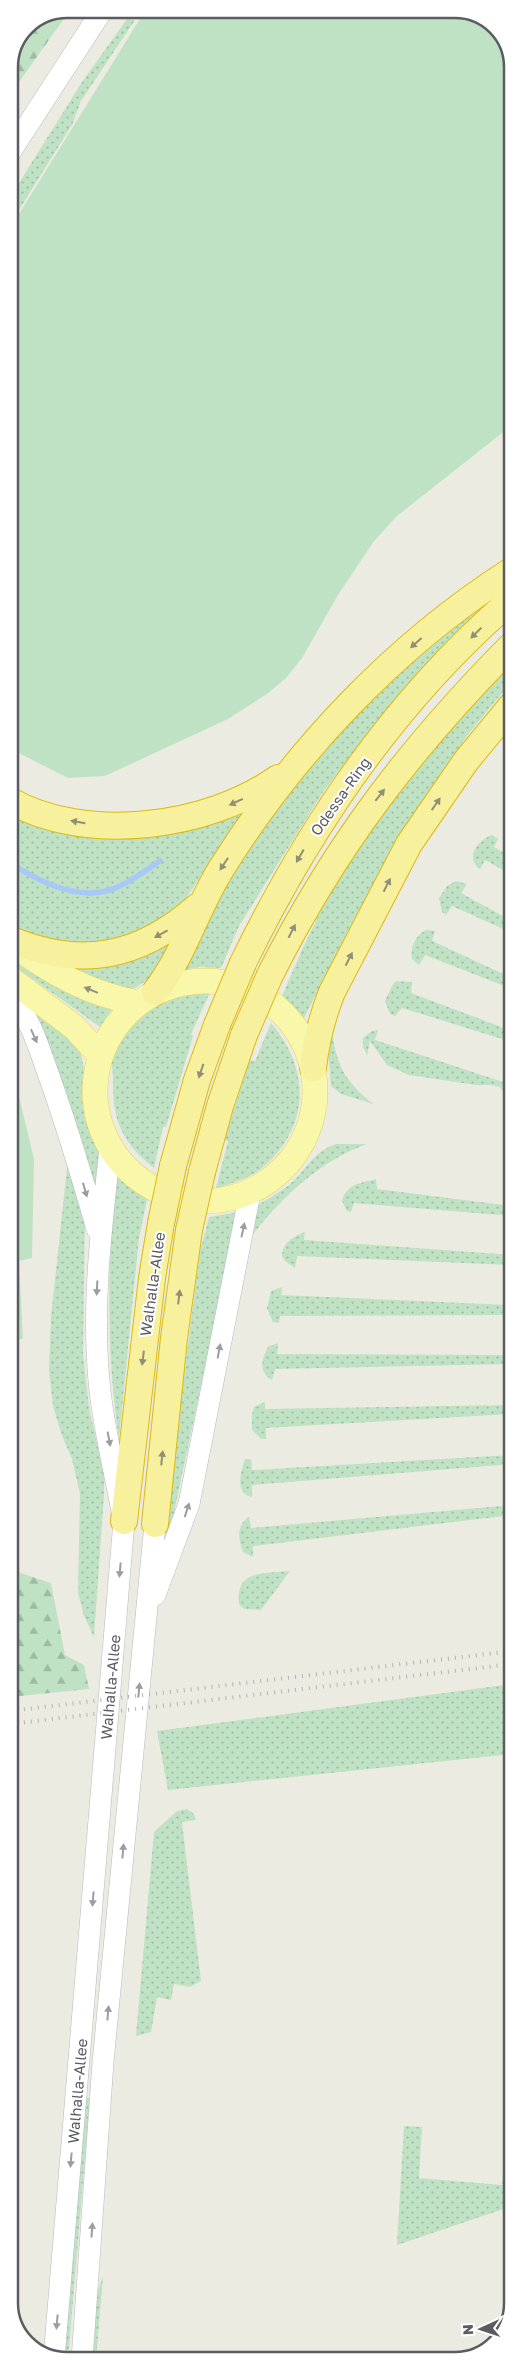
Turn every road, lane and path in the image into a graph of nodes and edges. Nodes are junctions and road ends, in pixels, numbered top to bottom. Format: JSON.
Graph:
{"nodes":[{"id":1,"x":97,"y":18,"type":"edge"},
{"id":2,"x":18,"y":140,"type":"edge"},
{"id":3,"x":504,"y":577,"type":"edge"},
{"id":4,"x":504,"y":608,"type":"edge"},
{"id":5,"x":504,"y":655,"type":"edge"},
{"id":6,"x":504,"y":715,"type":"edge"},
{"id":7,"x":293,"y":768,"type":"junction"},
{"id":8,"x":18,"y":804,"type":"edge"},
{"id":9,"x":200,"y":905,"type":"junction"},
{"id":10,"x":18,"y":943,"type":"edge"},
{"id":11,"x":18,"y":947,"type":"edge"},
{"id":12,"x":18,"y":985,"type":"edge"},
{"id":13,"x":147,"y":998,"type":"junction"},
{"id":14,"x":18,"y":1004,"type":"edge"},
{"id":15,"x":217,"y":1025,"type":"joint"},
{"id":16,"x":244,"y":1035,"type":"joint"},
{"id":17,"x":100,"y":1055,"type":"junction"},
{"id":18,"x":314,"y":1068,"type":"junction"},
{"id":19,"x":110,"y":1149,"type":"junction"},
{"id":20,"x":250,"y":1193,"type":"junction"},
{"id":21,"x":100,"y":1240,"type":"junction"},
{"id":22,"x":124,"y":1521,"type":"junction"},
{"id":23,"x":155,"y":1524,"type":"joint"},
{"id":24,"x":145,"y":1624,"type":"junction"},
{"id":25,"x":55,"y":2350,"type":"edge"},
{"id":26,"x":83,"y":2351,"type":"edge"}],
"edges":[{"from":1,"to":2,"type":"main road"},
{"from":3,"to":7,"type":"highway","one_way":true},
{"from":4,"to":15,"type":"highway","name":"Odessa-Ring","one_way":true,"bridge":true},
{"from":16,"to":5,"type":"highway","name":"Odessa-Ring","one_way":true,"bridge":true},
{"from":18,"to":6,"type":"highway","one_way":true},
{"from":7,"to":8,"type":"highway","one_way":true},
{"from":7,"to":9,"type":"highway","one_way":true},
{"from":9,"to":10,"type":"highway","one_way":true},
{"from":9,"to":13,"type":"highway"},
{"from":13,"to":11,"type":"main road","one_way":true},
{"from":12,"to":17,"type":"main road"},
{"from":13,"to":17,"type":"main road"},
{"from":13,"to":18,"type":"main road"},
{"from":14,"to":21,"type":"main road","one_way":true},
{"from":15,"to":22,"type":"highway","name":"Walhalla-Allee","one_way":true,"bridge":true},
{"from":23,"to":16,"type":"highway","name":"Walhalla-Allee","one_way":true,"bridge":true},
{"from":17,"to":19,"type":"main road"},
{"from":18,"to":20,"type":"main road"},
{"from":19,"to":20,"type":"main road"},
{"from":19,"to":21,"type":"main road"},
{"from":24,"to":20,"type":"main road","one_way":true},
{"from":21,"to":22,"type":"main road","one_way":true},
{"from":22,"to":25,"type":"main road","name":"Walhalla-Allee","one_way":true},
{"from":23,"to":24,"type":"main road","name":"Walhalla-Allee"},
{"from":26,"to":24,"type":"main road","name":"Walhalla-Allee","one_way":true}]}
